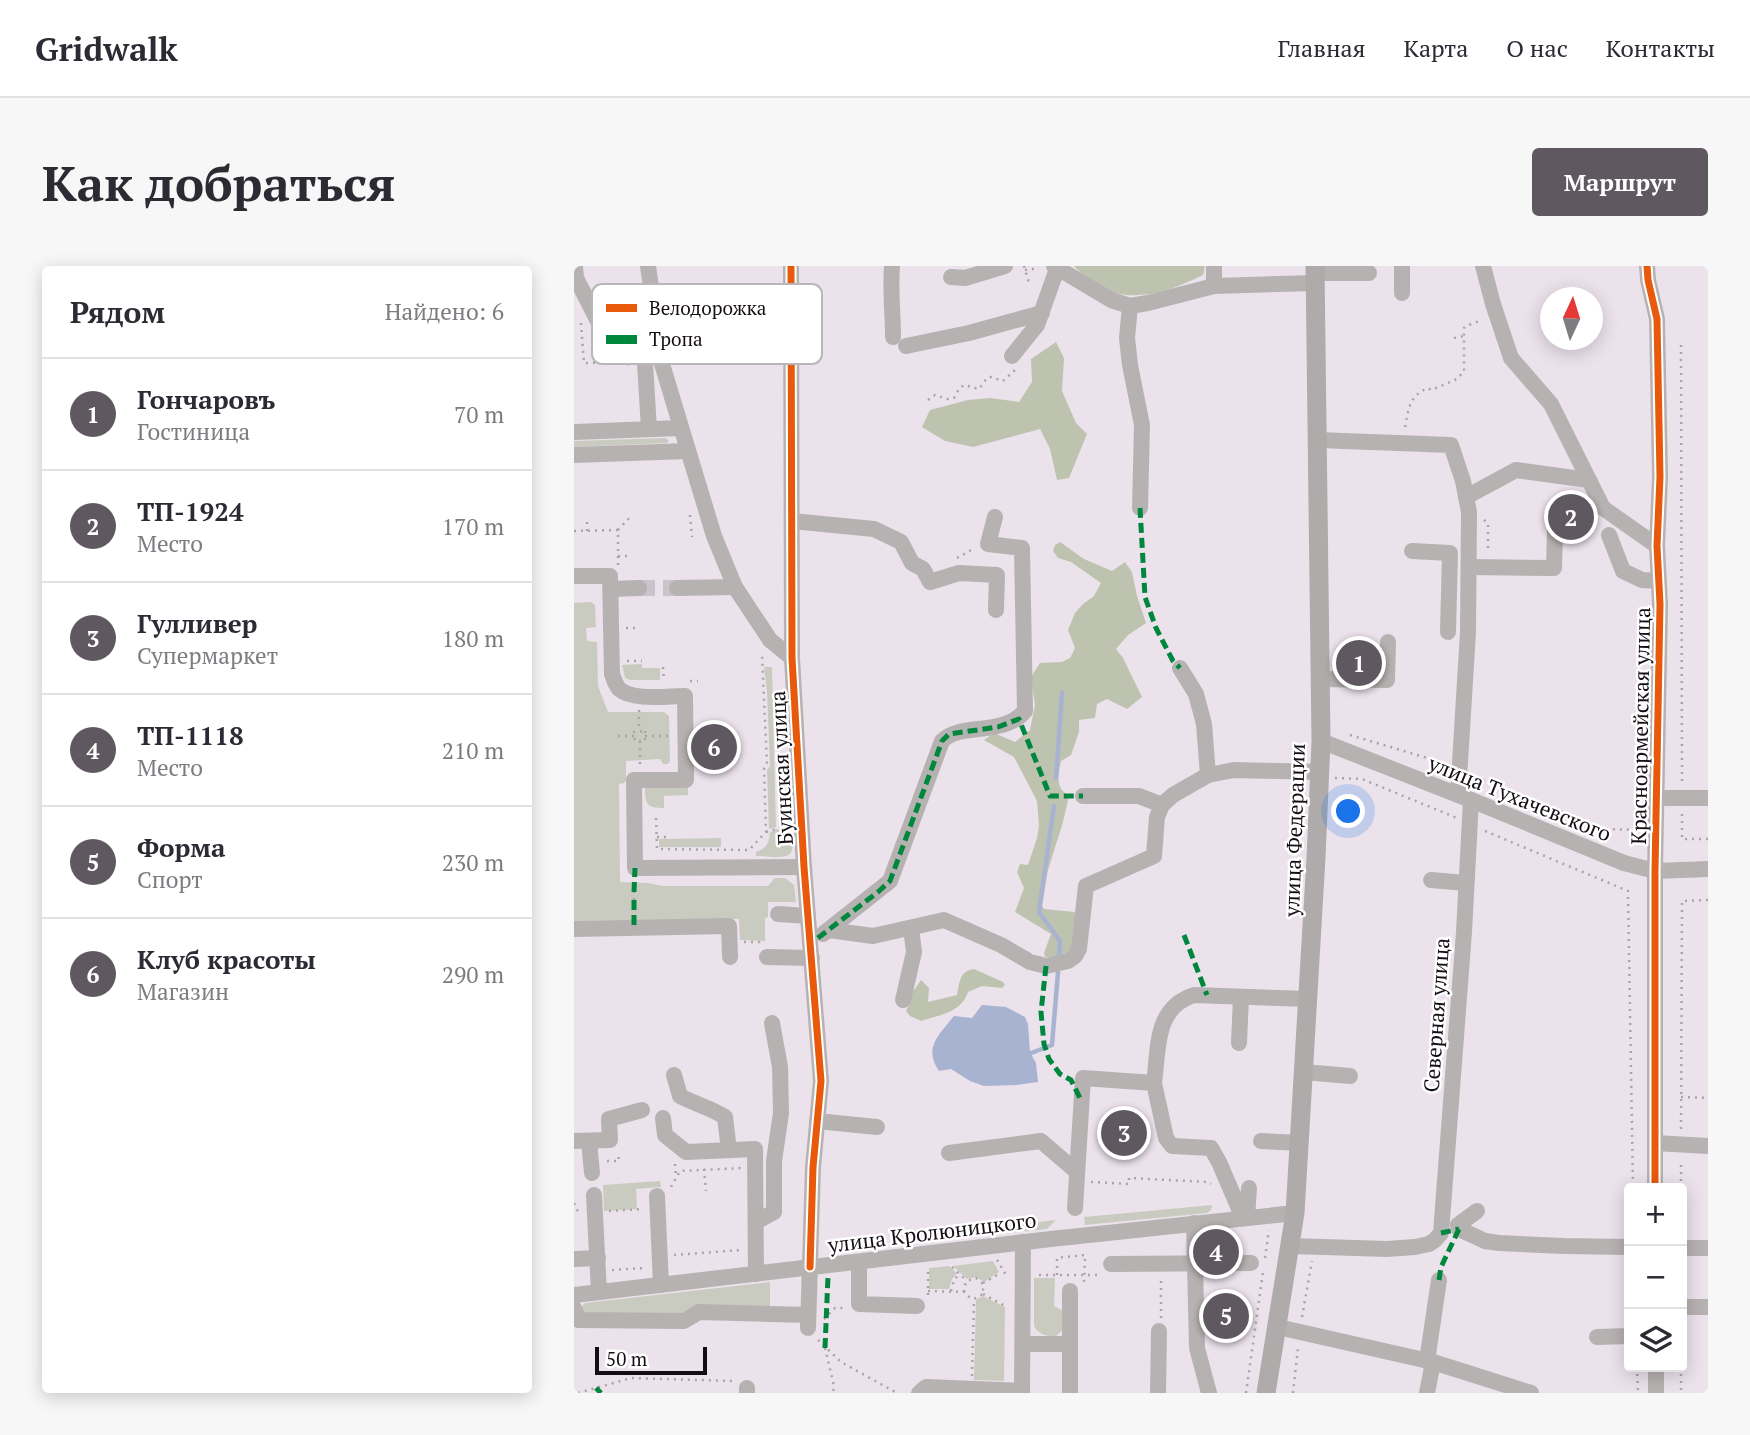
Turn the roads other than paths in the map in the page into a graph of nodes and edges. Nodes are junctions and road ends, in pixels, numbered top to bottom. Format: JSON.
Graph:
{"nodes":[{"id":1,"x":575,"y":266,"type":"edge"},
{"id":2,"x":648,"y":266,"type":"edge"},
{"id":3,"x":791,"y":266,"type":"edge"},
{"id":4,"x":892,"y":266,"type":"edge"},
{"id":5,"x":1005,"y":266,"type":"edge"},
{"id":6,"x":1214,"y":266,"type":"edge"},
{"id":7,"x":1402,"y":266,"type":"edge"},
{"id":8,"x":1483,"y":266,"type":"edge"},
{"id":9,"x":1647,"y":266,"type":"edge"},
{"id":10,"x":1055,"y":267,"type":"edge"},
{"id":11,"x":1369,"y":273,"type":"dead end"},
{"id":12,"x":1315,"y":274,"type":"edge"},
{"id":13,"x":951,"y":277,"type":"dead end"},
{"id":14,"x":651,"y":284,"type":"edge"},
{"id":15,"x":791,"y":284,"type":"edge"},
{"id":16,"x":1214,"y":286,"type":"junction"},
{"id":17,"x":1402,"y":293,"type":"dead end"},
{"id":18,"x":1130,"y":306,"type":"junction"},
{"id":19,"x":592,"y":309,"type":"edge"},
{"id":20,"x":1042,"y":313,"type":"junction"},
{"id":21,"x":1016,"y":350,"type":"road end"},
{"id":22,"x":645,"y":364,"type":"edge"},
{"id":23,"x":662,"y":364,"type":"edge"},
{"id":24,"x":791,"y":364,"type":"edge"},
{"id":25,"x":681,"y":428,"type":"junction"},
{"id":26,"x":649,"y":429,"type":"junction"},
{"id":27,"x":574,"y":432,"type":"edge"},
{"id":28,"x":1317,"y":440,"type":"junction"},
{"id":29,"x":688,"y":451,"type":"junction"},
{"id":30,"x":574,"y":455,"type":"edge"},
{"id":31,"x":1589,"y":480,"type":"junction"},
{"id":32,"x":1466,"y":497,"type":"junction"},
{"id":33,"x":1140,"y":508,"type":"dead end"},
{"id":34,"x":995,"y":517,"type":"dead end"},
{"id":35,"x":792,"y":521,"type":"junction"},
{"id":36,"x":1555,"y":531,"type":"dead end"},
{"id":37,"x":1609,"y":535,"type":"dead end"},
{"id":38,"x":1657,"y":546,"type":"junction"},
{"id":39,"x":1412,"y":551,"type":"dead end"},
{"id":40,"x":1469,"y":567,"type":"junction"},
{"id":41,"x":574,"y":576,"type":"edge"},
{"id":42,"x":1658,"y":581,"type":"junction"},
{"id":43,"x":735,"y":587,"type":"junction"},
{"id":44,"x":639,"y":588,"type":"tunnel mouth"},
{"id":45,"x":677,"y":588,"type":"tunnel mouth"},
{"id":46,"x":611,"y":589,"type":"junction"},
{"id":47,"x":1449,"y":593,"type":"junction"},
{"id":48,"x":1469,"y":594,"type":"junction"},
{"id":49,"x":996,"y":610,"type":"dead end"},
{"id":50,"x":1448,"y":632,"type":"dead end"},
{"id":51,"x":1388,"y":642,"type":"dead end"},
{"id":52,"x":792,"y":658,"type":"junction"},
{"id":53,"x":1181,"y":668,"type":"dead end"},
{"id":54,"x":1320,"y":679,"type":"junction"},
{"id":55,"x":1321,"y":741,"type":"junction"},
{"id":56,"x":1320,"y":772,"type":"junction"},
{"id":57,"x":1208,"y":775,"type":"junction"},
{"id":58,"x":1083,"y":796,"type":"dead end"},
{"id":59,"x":1464,"y":797,"type":"junction"},
{"id":60,"x":1656,"y":798,"type":"junction"},
{"id":61,"x":1708,"y":798,"type":"edge"},
{"id":62,"x":1162,"y":805,"type":"junction"},
{"id":63,"x":804,"y":867,"type":"junction"},
{"id":64,"x":1708,"y":869,"type":"edge"},
{"id":65,"x":1655,"y":870,"type":"junction"},
{"id":66,"x":1431,"y":880,"type":"dead end"},
{"id":67,"x":1466,"y":883,"type":"junction"},
{"id":68,"x":778,"y":915,"type":"dead end"},
{"id":69,"x":808,"y":916,"type":"junction"},
{"id":70,"x":912,"y":928,"type":"junction"},
{"id":71,"x":574,"y":929,"type":"edge"},
{"id":72,"x":829,"y":930,"type":"junction"},
{"id":73,"x":763,"y":950,"type":"road end"},
{"id":74,"x":811,"y":951,"type":"junction"},
{"id":75,"x":730,"y":957,"type":"dead end"},
{"id":76,"x":1241,"y":997,"type":"junction"},
{"id":77,"x":1308,"y":999,"type":"junction"},
{"id":78,"x":903,"y":1000,"type":"dead end"},
{"id":79,"x":772,"y":1023,"type":"dead end"},
{"id":80,"x":1239,"y":1043,"type":"dead end"},
{"id":81,"x":1304,"y":1072,"type":"junction"},
{"id":82,"x":674,"y":1075,"type":"dead end"},
{"id":83,"x":1350,"y":1076,"type":"dead end"},
{"id":84,"x":1154,"y":1083,"type":"junction"},
{"id":85,"x":642,"y":1110,"type":"dead end"},
{"id":86,"x":663,"y":1118,"type":"dead end"},
{"id":87,"x":817,"y":1121,"type":"junction"},
{"id":88,"x":877,"y":1126,"type":"dead end"},
{"id":89,"x":582,"y":1141,"type":"edge"},
{"id":90,"x":1261,"y":1141,"type":"dead end"},
{"id":91,"x":1300,"y":1143,"type":"junction"},
{"id":92,"x":1655,"y":1143,"type":"junction"},
{"id":93,"x":1708,"y":1146,"type":"edge"},
{"id":94,"x":729,"y":1150,"type":"junction"},
{"id":95,"x":949,"y":1153,"type":"dead end"},
{"id":96,"x":592,"y":1174,"type":"dead end"},
{"id":97,"x":1077,"y":1176,"type":"junction"},
{"id":98,"x":1655,"y":1183,"type":"edge"},
{"id":99,"x":1249,"y":1188,"type":"dead end"},
{"id":100,"x":594,"y":1195,"type":"dead end"},
{"id":101,"x":661,"y":1198,"type":"road end"},
{"id":102,"x":1075,"y":1208,"type":"dead end"},
{"id":103,"x":1477,"y":1211,"type":"dead end"},
{"id":104,"x":1295,"y":1213,"type":"junction"},
{"id":105,"x":1245,"y":1218,"type":"junction"},
{"id":106,"x":756,"y":1222,"type":"junction"},
{"id":107,"x":1194,"y":1223,"type":"junction"},
{"id":108,"x":1023,"y":1242,"type":"junction"},
{"id":109,"x":1291,"y":1246,"type":"junction"},
{"id":110,"x":1624,"y":1247,"type":"edge"},
{"id":111,"x":1687,"y":1248,"type":"edge"},
{"id":112,"x":1708,"y":1248,"type":"edge"},
{"id":113,"x":598,"y":1258,"type":"junction"},
{"id":114,"x":574,"y":1259,"type":"edge"},
{"id":115,"x":859,"y":1262,"type":"junction"},
{"id":116,"x":1251,"y":1263,"type":"dead end"},
{"id":117,"x":1111,"y":1264,"type":"dead end"},
{"id":118,"x":1195,"y":1264,"type":"junction"},
{"id":119,"x":810,"y":1267,"type":"junction"},
{"id":120,"x":756,"y":1273,"type":"junction"},
{"id":121,"x":1439,"y":1280,"type":"dead end"},
{"id":122,"x":660,"y":1285,"type":"junction"},
{"id":123,"x":1070,"y":1291,"type":"dead end"},
{"id":124,"x":600,"y":1292,"type":"junction"},
{"id":125,"x":574,"y":1295,"type":"edge"},
{"id":126,"x":917,"y":1306,"type":"dead end"},
{"id":127,"x":1687,"y":1307,"type":"edge"},
{"id":128,"x":1708,"y":1307,"type":"edge"},
{"id":129,"x":574,"y":1308,"type":"edge"},
{"id":130,"x":1278,"y":1326,"type":"junction"},
{"id":131,"x":1160,"y":1329,"type":"road end"},
{"id":132,"x":1624,"y":1336,"type":"edge"},
{"id":133,"x":1597,"y":1337,"type":"dead end"},
{"id":134,"x":1023,"y":1344,"type":"junction"},
{"id":135,"x":1070,"y":1344,"type":"junction"},
{"id":136,"x":1430,"y":1362,"type":"junction"},
{"id":137,"x":1656,"y":1372,"type":"edge"},
{"id":138,"x":1511,"y":1390,"type":"edge"},
{"id":139,"x":1022,"y":1392,"type":"edge"},
{"id":140,"x":919,"y":1393,"type":"edge"},
{"id":141,"x":1070,"y":1393,"type":"edge"},
{"id":142,"x":1158,"y":1393,"type":"edge"},
{"id":143,"x":1209,"y":1393,"type":"edge"},
{"id":144,"x":1266,"y":1393,"type":"edge"},
{"id":145,"x":1427,"y":1393,"type":"edge"},
{"id":146,"x":1531,"y":1393,"type":"edge"},
{"id":147,"x":1656,"y":1393,"type":"edge"}],
"edges":[{"from":1,"to":19,"type":"street"},
{"from":2,"to":14,"type":"street"},
{"from":3,"to":15,"type":"street","name":"Буинская улица"},
{"from":4,"to":20,"type":"street"},
{"from":5,"to":13,"type":"street"},
{"from":6,"to":16,"type":"street"},
{"from":7,"to":17,"type":"street"},
{"from":8,"to":31,"type":"street"},
{"from":9,"to":38,"type":"street","name":"Красноармейская улица"},
{"from":10,"to":18,"type":"street"},
{"from":10,"to":20,"type":"street"},
{"from":11,"to":12,"type":"street"},
{"from":12,"to":16,"type":"street"},
{"from":12,"to":28,"type":"main road","name":"улица Федерации"},
{"from":16,"to":18,"type":"street"},
{"from":18,"to":33,"type":"street"},
{"from":20,"to":21,"type":"street"},
{"from":22,"to":26,"type":"street"},
{"from":23,"to":25,"type":"street"},
{"from":24,"to":35,"type":"street","name":"Буинская улица"},
{"from":25,"to":26,"type":"street"},
{"from":25,"to":29,"type":"street"},
{"from":26,"to":27,"type":"street"},
{"from":28,"to":32,"type":"street","name":"Северная улица"},
{"from":28,"to":54,"type":"main road","name":"улица Федерации"},
{"from":29,"to":30,"type":"street"},
{"from":29,"to":43,"type":"street"},
{"from":31,"to":32,"type":"street"},
{"from":31,"to":38,"type":"street"},
{"from":32,"to":40,"type":"street","name":"Северная улица"},
{"from":34,"to":72,"type":"street"},
{"from":35,"to":49,"type":"street"},
{"from":35,"to":52,"type":"street","name":"Буинская улица"},
{"from":36,"to":40,"type":"street"},
{"from":37,"to":42,"type":"street"},
{"from":38,"to":42,"type":"street","name":"Красноармейская улица"},
{"from":39,"to":47,"type":"street"},
{"from":40,"to":48,"type":"street","name":"Северная улица"},
{"from":41,"to":46,"type":"street"},
{"from":42,"to":60,"type":"street","name":"Красноармейская улица"},
{"from":43,"to":45,"type":"street"},
{"from":43,"to":52,"type":"street"},
{"from":44,"to":46,"type":"street"},
{"from":46,"to":63,"type":"street"},
{"from":47,"to":48,"type":"street"},
{"from":47,"to":50,"type":"street"},
{"from":48,"to":59,"type":"street","name":"Северная улица"},
{"from":51,"to":54,"type":"street"},
{"from":52,"to":63,"type":"street","name":"Буинская улица"},
{"from":53,"to":57,"type":"street"},
{"from":54,"to":55,"type":"main road","name":"улица Федерации"},
{"from":55,"to":56,"type":"main road","name":"улица Федерации"},
{"from":55,"to":59,"type":"street","name":"улица Тухачевского"},
{"from":56,"to":57,"type":"street"},
{"from":56,"to":77,"type":"main road","name":"улица Федерации"},
{"from":57,"to":62,"type":"street"},
{"from":58,"to":62,"type":"street"},
{"from":59,"to":65,"type":"street","name":"улица Тухачевского"},
{"from":59,"to":67,"type":"street","name":"Северная улица"},
{"from":60,"to":61,"type":"street"},
{"from":60,"to":65,"type":"street","name":"Красноармейская улица"},
{"from":62,"to":70,"type":"street"},
{"from":63,"to":69,"type":"street","name":"Буинская улица"},
{"from":64,"to":65,"type":"street","name":"улица Тухачевского"},
{"from":65,"to":92,"type":"street","name":"Красноармейская улица"},
{"from":66,"to":67,"type":"street"},
{"from":67,"to":109,"type":"street","name":"Северная улица"},
{"from":68,"to":69,"type":"street"},
{"from":69,"to":74,"type":"street","name":"Буинская улица"},
{"from":70,"to":72,"type":"street"},
{"from":70,"to":78,"type":"street"},
{"from":71,"to":75,"type":"street"},
{"from":72,"to":74,"type":"street"},
{"from":73,"to":74,"type":"street"},
{"from":74,"to":87,"type":"street","name":"Буинская улица"},
{"from":76,"to":77,"type":"street"},
{"from":76,"to":80,"type":"street"},
{"from":76,"to":84,"type":"street"},
{"from":77,"to":81,"type":"main road","name":"улица Федерации"},
{"from":79,"to":106,"type":"street"},
{"from":81,"to":83,"type":"street"},
{"from":81,"to":91,"type":"main road","name":"улица Федерации"},
{"from":82,"to":94,"type":"street"},
{"from":84,"to":97,"type":"street"},
{"from":84,"to":105,"type":"street"},
{"from":85,"to":89,"type":"street"},
{"from":86,"to":94,"type":"street"},
{"from":87,"to":88,"type":"street"},
{"from":87,"to":119,"type":"street","name":"Буинская улица"},
{"from":89,"to":96,"type":"street"},
{"from":90,"to":91,"type":"street"},
{"from":91,"to":104,"type":"main road","name":"улица Федерации"},
{"from":92,"to":93,"type":"street"},
{"from":92,"to":98,"type":"street","name":"Красноармейская улица"},
{"from":94,"to":106,"type":"street"},
{"from":95,"to":97,"type":"street"},
{"from":97,"to":102,"type":"street"},
{"from":99,"to":105,"type":"street"},
{"from":100,"to":113,"type":"street"},
{"from":101,"to":122,"type":"street"},
{"from":103,"to":110,"type":"street"},
{"from":104,"to":105,"type":"street","name":"улица Кролюницкого"},
{"from":104,"to":109,"type":"main road","name":"улица Федерации"},
{"from":105,"to":107,"type":"street","name":"улица Кролюницкого"},
{"from":106,"to":120,"type":"street"},
{"from":107,"to":108,"type":"street","name":"улица Кролюницкого"},
{"from":107,"to":118,"type":"street"},
{"from":108,"to":115,"type":"street","name":"улица Кролюницкого"},
{"from":108,"to":134,"type":"street"},
{"from":109,"to":130,"type":"main road","name":"улица Федерации"},
{"from":111,"to":112,"type":"street"},
{"from":113,"to":114,"type":"street"},
{"from":113,"to":124,"type":"street"},
{"from":115,"to":119,"type":"street","name":"улица Кролюницкого"},
{"from":115,"to":126,"type":"street"},
{"from":116,"to":118,"type":"street"},
{"from":117,"to":118,"type":"street"},
{"from":118,"to":143,"type":"street"},
{"from":119,"to":120,"type":"street","name":"улица Кролюницкого"},
{"from":119,"to":129,"type":"street","name":"Буинская улица"},
{"from":120,"to":122,"type":"street","name":"улица Кролюницкого"},
{"from":121,"to":136,"type":"street"},
{"from":122,"to":124,"type":"street","name":"улица Кролюницкого"},
{"from":123,"to":135,"type":"street"},
{"from":124,"to":125,"type":"street","name":"улица Кролюницкого"},
{"from":127,"to":128,"type":"street"},
{"from":130,"to":136,"type":"street"},
{"from":130,"to":144,"type":"main road","name":"улица Федерации"},
{"from":131,"to":142,"type":"street"},
{"from":132,"to":133,"type":"street"},
{"from":134,"to":135,"type":"street"},
{"from":134,"to":139,"type":"street"},
{"from":135,"to":141,"type":"street"},
{"from":136,"to":138,"type":"street"},
{"from":136,"to":145,"type":"street"},
{"from":137,"to":147,"type":"street"},
{"from":138,"to":146,"type":"street"},
{"from":139,"to":140,"type":"street"}]}
